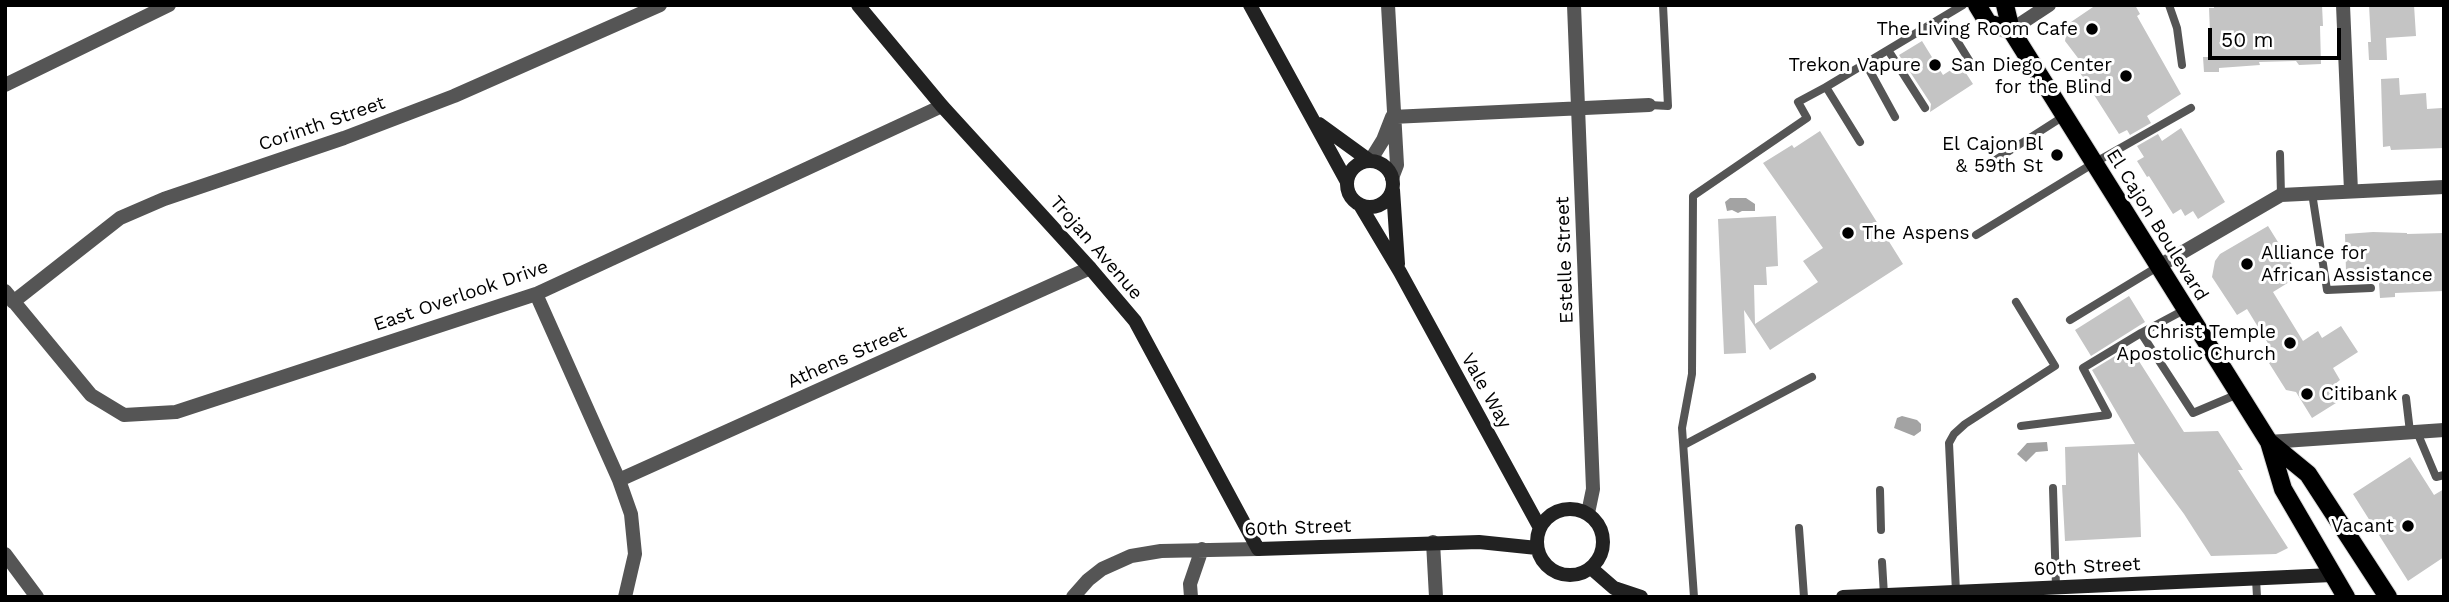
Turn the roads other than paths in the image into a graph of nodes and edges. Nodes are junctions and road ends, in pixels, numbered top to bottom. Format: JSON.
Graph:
{"nodes":[{"id":1,"x":169,"y":5,"type":"edge"},
{"id":2,"x":660,"y":5,"type":"edge"},
{"id":3,"x":858,"y":5,"type":"edge"},
{"id":4,"x":1250,"y":5,"type":"edge"},
{"id":5,"x":1388,"y":5,"type":"edge"},
{"id":6,"x":1574,"y":5,"type":"edge"},
{"id":7,"x":1663,"y":5,"type":"edge"},
{"id":8,"x":1964,"y":5,"type":"edge"},
{"id":9,"x":1977,"y":5,"type":"edge"},
{"id":10,"x":2005,"y":5,"type":"edge"},
{"id":11,"x":2049,"y":5,"type":"edge"},
{"id":12,"x":2169,"y":5,"type":"edge"},
{"id":13,"x":2343,"y":5,"type":"edge"},
{"id":14,"x":1943,"y":18,"type":"junction"},
{"id":15,"x":2011,"y":30,"type":"junction"},
{"id":16,"x":1888,"y":50,"type":"junction"},
{"id":17,"x":1866,"y":64,"type":"junction"},
{"id":18,"x":1972,"y":65,"type":"dead end"},
{"id":19,"x":2182,"y":65,"type":"dead end"},
{"id":20,"x":5,"y":85,"type":"edge"},
{"id":21,"x":1826,"y":87,"type":"junction"},
{"id":22,"x":1649,"y":105,"type":"joint"},
{"id":23,"x":942,"y":106,"type":"junction"},
{"id":24,"x":1578,"y":108,"type":"junction"},
{"id":25,"x":1925,"y":108,"type":"dead end"},
{"id":26,"x":2191,"y":108,"type":"dead end"},
{"id":27,"x":2064,"y":116,"type":"junction"},
{"id":28,"x":1392,"y":117,"type":"junction"},
{"id":29,"x":1895,"y":117,"type":"dead end"},
{"id":30,"x":1315,"y":121,"type":"junction"},
{"id":31,"x":1860,"y":142,"type":"dead end"},
{"id":32,"x":2280,"y":154,"type":"dead end"},
{"id":33,"x":1370,"y":161,"type":"junction"},
{"id":34,"x":2094,"y":163,"type":"junction"},
{"id":35,"x":1989,"y":164,"type":"dead end"},
{"id":36,"x":1347,"y":182,"type":"junction"},
{"id":37,"x":1393,"y":182,"type":"junction"},
{"id":38,"x":2444,"y":187,"type":"edge"},
{"id":39,"x":2351,"y":191,"type":"junction"},
{"id":40,"x":2312,"y":193,"type":"junction"},
{"id":41,"x":2281,"y":194,"type":"junction"},
{"id":42,"x":1360,"y":205,"type":"junction"},
{"id":43,"x":1976,"y":234,"type":"dead end"},
{"id":44,"x":2159,"y":266,"type":"junction"},
{"id":45,"x":1090,"y":268,"type":"junction"},
{"id":46,"x":1400,"y":272,"type":"junction"},
{"id":47,"x":2371,"y":288,"type":"dead end"},
{"id":48,"x":536,"y":294,"type":"junction"},
{"id":49,"x":9,"y":297,"type":"edge"},
{"id":50,"x":2016,"y":302,"type":"dead end"},
{"id":51,"x":2186,"y":309,"type":"junction"},
{"id":52,"x":2070,"y":320,"type":"dead end"},
{"id":53,"x":2141,"y":333,"type":"junction"},
{"id":54,"x":1812,"y":377,"type":"dead end"},
{"id":55,"x":2238,"y":394,"type":"junction"},
{"id":56,"x":2406,"y":398,"type":"dead end"},
{"id":57,"x":2021,"y":426,"type":"dead end"},
{"id":58,"x":2444,"y":430,"type":"edge"},
{"id":59,"x":2413,"y":432,"type":"junction"},
{"id":60,"x":2269,"y":442,"type":"junction"},
{"id":61,"x":1684,"y":445,"type":"junction"},
{"id":62,"x":2444,"y":475,"type":"edge"},
{"id":63,"x":619,"y":480,"type":"junction"},
{"id":64,"x":2053,"y":488,"type":"dead end"},
{"id":65,"x":1880,"y":490,"type":"dead end"},
{"id":66,"x":1588,"y":513,"type":"junction"},
{"id":67,"x":1539,"y":528,"type":"junction"},
{"id":68,"x":1799,"y":528,"type":"dead end"},
{"id":69,"x":1881,"y":530,"type":"dead end"},
{"id":70,"x":1433,"y":542,"type":"junction"},
{"id":71,"x":1537,"y":548,"type":"junction"},
{"id":72,"x":1202,"y":549,"type":"junction"},
{"id":73,"x":1258,"y":549,"type":"junction"},
{"id":74,"x":5,"y":554,"type":"edge"},
{"id":75,"x":1882,"y":562,"type":"dead end"},
{"id":76,"x":1591,"y":568,"type":"junction"},
{"id":77,"x":2332,"y":575,"type":"junction"},
{"id":78,"x":2256,"y":579,"type":"junction"},
{"id":79,"x":2056,"y":587,"type":"junction"},
{"id":80,"x":2086,"y":591,"type":"edge"},
{"id":81,"x":1956,"y":592,"type":"junction"},
{"id":82,"x":1884,"y":596,"type":"edge"},
{"id":83,"x":37,"y":597,"type":"edge"},
{"id":84,"x":625,"y":597,"type":"edge"},
{"id":85,"x":1073,"y":597,"type":"edge"},
{"id":86,"x":1191,"y":597,"type":"edge"},
{"id":87,"x":1436,"y":597,"type":"edge"},
{"id":88,"x":1641,"y":597,"type":"edge"},
{"id":89,"x":1694,"y":597,"type":"edge"},
{"id":90,"x":1804,"y":597,"type":"edge"},
{"id":91,"x":1843,"y":597,"type":"edge"},
{"id":92,"x":2257,"y":597,"type":"edge"},
{"id":93,"x":2346,"y":597,"type":"edge"},
{"id":94,"x":2388,"y":597,"type":"edge"}],
"edges":[{"from":1,"to":20,"type":"street"},
{"from":2,"to":49,"type":"street","name":"Corinth Street"},
{"from":3,"to":23,"type":"street","name":"Trojan Avenue"},
{"from":4,"to":30,"type":"street","name":"Vale Way"},
{"from":5,"to":28,"type":"street"},
{"from":6,"to":24,"type":"street","name":"Estelle Street"},
{"from":7,"to":22,"type":"lane"},
{"from":8,"to":14,"type":"lane"},
{"from":9,"to":15,"type":"main road","name":"El Cajon Boulevard"},
{"from":10,"to":15,"type":"main road","name":"El Cajon Boulevard"},
{"from":11,"to":15,"type":"street"},
{"from":12,"to":19,"type":"lane"},
{"from":13,"to":39,"type":"street"},
{"from":14,"to":16,"type":"lane"},
{"from":14,"to":18,"type":"lane"},
{"from":15,"to":27,"type":"main road","name":"El Cajon Boulevard"},
{"from":16,"to":17,"type":"lane"},
{"from":16,"to":25,"type":"lane"},
{"from":17,"to":21,"type":"lane"},
{"from":17,"to":29,"type":"lane"},
{"from":21,"to":31,"type":"lane"},
{"from":21,"to":61,"type":"lane"},
{"from":22,"to":24,"type":"street"},
{"from":23,"to":45,"type":"street","name":"Trojan Avenue"},
{"from":23,"to":48,"type":"street","name":"East Overlook Drive"},
{"from":24,"to":28,"type":"street"},
{"from":24,"to":66,"type":"street","name":"Estelle Street"},
{"from":26,"to":34,"type":"lane"},
{"from":27,"to":34,"type":"main road","name":"El Cajon Boulevard"},
{"from":27,"to":35,"type":"lane"},
{"from":28,"to":33,"type":"street"},
{"from":28,"to":37,"type":"street"},
{"from":30,"to":33,"type":"street","name":"Vale Way"},
{"from":30,"to":36,"type":"street","name":"Vale Way"},
{"from":32,"to":41,"type":"lane"},
{"from":33,"to":36,"type":"street"},
{"from":33,"to":37,"type":"street","name":"Vale Way"},
{"from":34,"to":43,"type":"lane"},
{"from":34,"to":44,"type":"main road","name":"El Cajon Boulevard"},
{"from":36,"to":42,"type":"street","name":"Vale Way"},
{"from":37,"to":42,"type":"street"},
{"from":37,"to":46,"type":"street","name":"Vale Way"},
{"from":38,"to":39,"type":"street"},
{"from":39,"to":40,"type":"street"},
{"from":40,"to":41,"type":"street"},
{"from":40,"to":47,"type":"lane"},
{"from":41,"to":44,"type":"street"},
{"from":42,"to":46,"type":"street","name":"Vale Way"},
{"from":44,"to":51,"type":"main road","name":"El Cajon Boulevard"},
{"from":44,"to":52,"type":"lane"},
{"from":45,"to":63,"type":"street","name":"Athens Street"},
{"from":45,"to":73,"type":"street","name":"Trojan Avenue"},
{"from":46,"to":67,"type":"street","name":"Vale Way"},
{"from":48,"to":49,"type":"street","name":"East Overlook Drive"},
{"from":48,"to":63,"type":"street"},
{"from":50,"to":81,"type":"lane"},
{"from":51,"to":53,"type":"lane"},
{"from":51,"to":55,"type":"main road","name":"El Cajon Boulevard"},
{"from":53,"to":55,"type":"lane"},
{"from":53,"to":57,"type":"lane"},
{"from":54,"to":61,"type":"lane"},
{"from":55,"to":60,"type":"main road","name":"El Cajon Boulevard"},
{"from":56,"to":59,"type":"lane"},
{"from":58,"to":59,"type":"street"},
{"from":59,"to":60,"type":"street"},
{"from":59,"to":62,"type":"lane"},
{"from":60,"to":77,"type":"main road","name":"El Cajon Boulevard"},
{"from":60,"to":94,"type":"main road","name":"El Cajon Boulevard"},
{"from":61,"to":89,"type":"lane"},
{"from":63,"to":84,"type":"street"},
{"from":64,"to":79,"type":"lane"},
{"from":65,"to":69,"type":"lane"},
{"from":66,"to":67,"type":"street"},
{"from":66,"to":76,"type":"street"},
{"from":67,"to":71,"type":"street"},
{"from":68,"to":90,"type":"lane"},
{"from":70,"to":71,"type":"street","name":"60th Street"},
{"from":70,"to":73,"type":"street","name":"60th Street"},
{"from":70,"to":87,"type":"street"},
{"from":71,"to":76,"type":"street"},
{"from":72,"to":73,"type":"street","name":"60th Street"},
{"from":72,"to":85,"type":"street","name":"60th Street"},
{"from":72,"to":86,"type":"street"},
{"from":74,"to":83,"type":"street"},
{"from":75,"to":82,"type":"lane"},
{"from":76,"to":88,"type":"street"},
{"from":77,"to":78,"type":"street","name":"60th Street"},
{"from":77,"to":93,"type":"main road","name":"El Cajon Boulevard"},
{"from":78,"to":80,"type":"street","name":"60th Street"},
{"from":78,"to":92,"type":"lane"},
{"from":79,"to":80,"type":"street","name":"60th Street"},
{"from":79,"to":81,"type":"street","name":"60th Street"},
{"from":81,"to":82,"type":"street","name":"60th Street"},
{"from":82,"to":91,"type":"street","name":"60th Street"}]}
